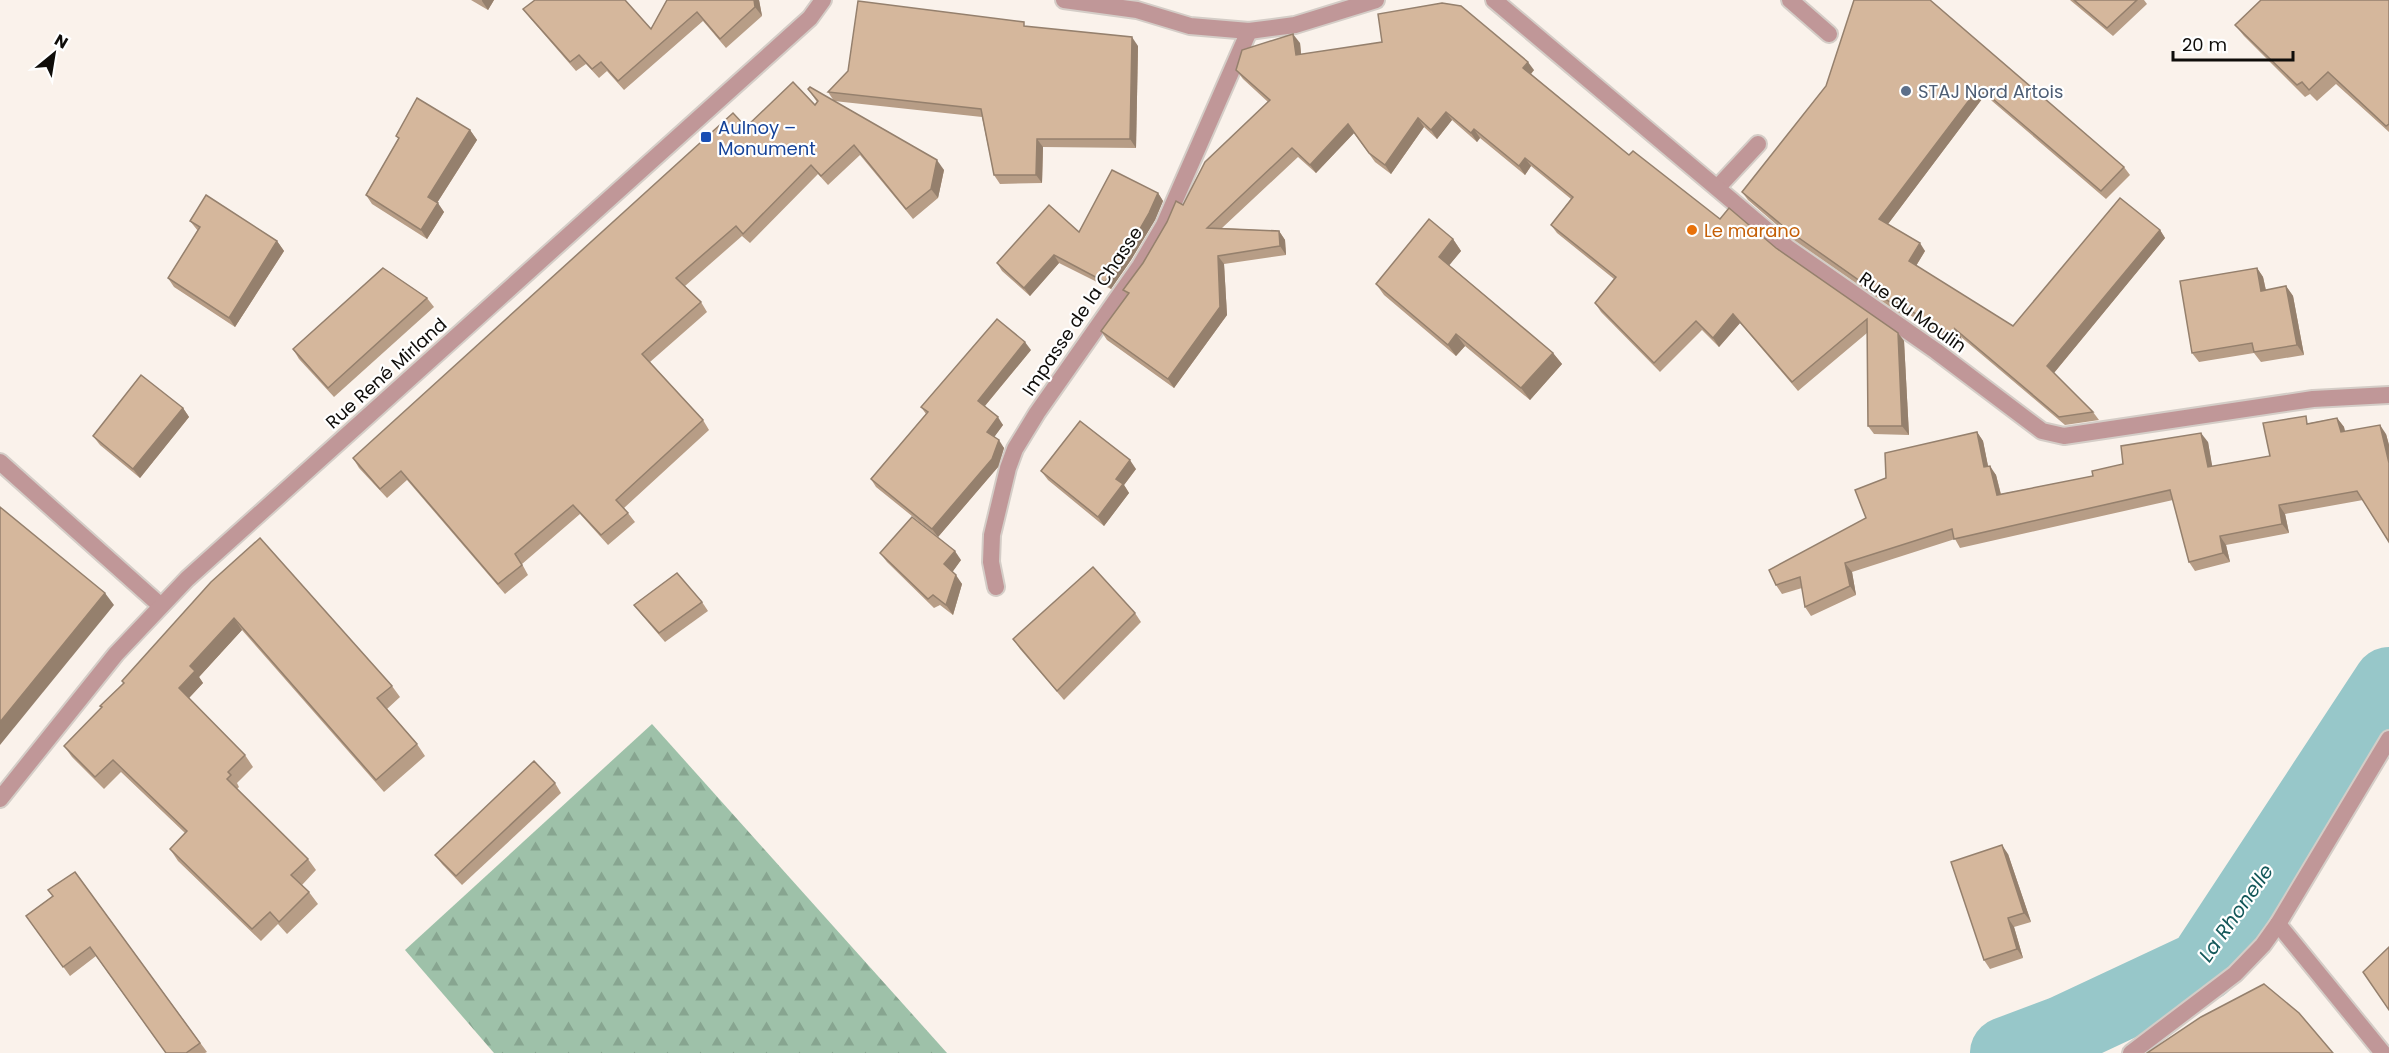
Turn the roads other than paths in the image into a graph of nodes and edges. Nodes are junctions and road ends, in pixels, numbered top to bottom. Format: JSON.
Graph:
{"nodes":[{"id":1,"x":823,"y":0,"type":"edge"},
{"id":2,"x":1064,"y":0,"type":"edge"},
{"id":3,"x":1376,"y":0,"type":"edge"},
{"id":4,"x":1494,"y":0,"type":"edge"},
{"id":5,"x":1790,"y":0,"type":"edge"},
{"id":6,"x":1249,"y":31,"type":"junction"},
{"id":7,"x":1829,"y":34,"type":"dead end"},
{"id":8,"x":1758,"y":144,"type":"dead end"},
{"id":9,"x":1718,"y":188,"type":"junction"},
{"id":10,"x":2389,"y":395,"type":"edge"},
{"id":11,"x":0,"y":462,"type":"edge"},
{"id":12,"x":996,"y":587,"type":"dead end"},
{"id":13,"x":161,"y":606,"type":"junction"},
{"id":14,"x":2389,"y":739,"type":"edge"},
{"id":15,"x":0,"y":799,"type":"edge"},
{"id":16,"x":2278,"y":924,"type":"junction"},
{"id":17,"x":2131,"y":1053,"type":"edge"},
{"id":18,"x":2383,"y":1053,"type":"edge"}],
"edges":[{"from":1,"to":13,"type":"street","name":"Rue René Mirland"},
{"from":2,"to":6,"type":"street"},
{"from":3,"to":6,"type":"street"},
{"from":4,"to":9,"type":"street","name":"Rue du Moulin"},
{"from":5,"to":7,"type":"street"},
{"from":6,"to":12,"type":"street","name":"Impasse de la Chasse"},
{"from":8,"to":9,"type":"street"},
{"from":9,"to":10,"type":"street","name":"Rue du Moulin"},
{"from":11,"to":13,"type":"street"},
{"from":13,"to":15,"type":"street","name":"Rue René Mirland"},
{"from":14,"to":16,"type":"street"},
{"from":16,"to":17,"type":"street"},
{"from":16,"to":18,"type":"street"}]}
